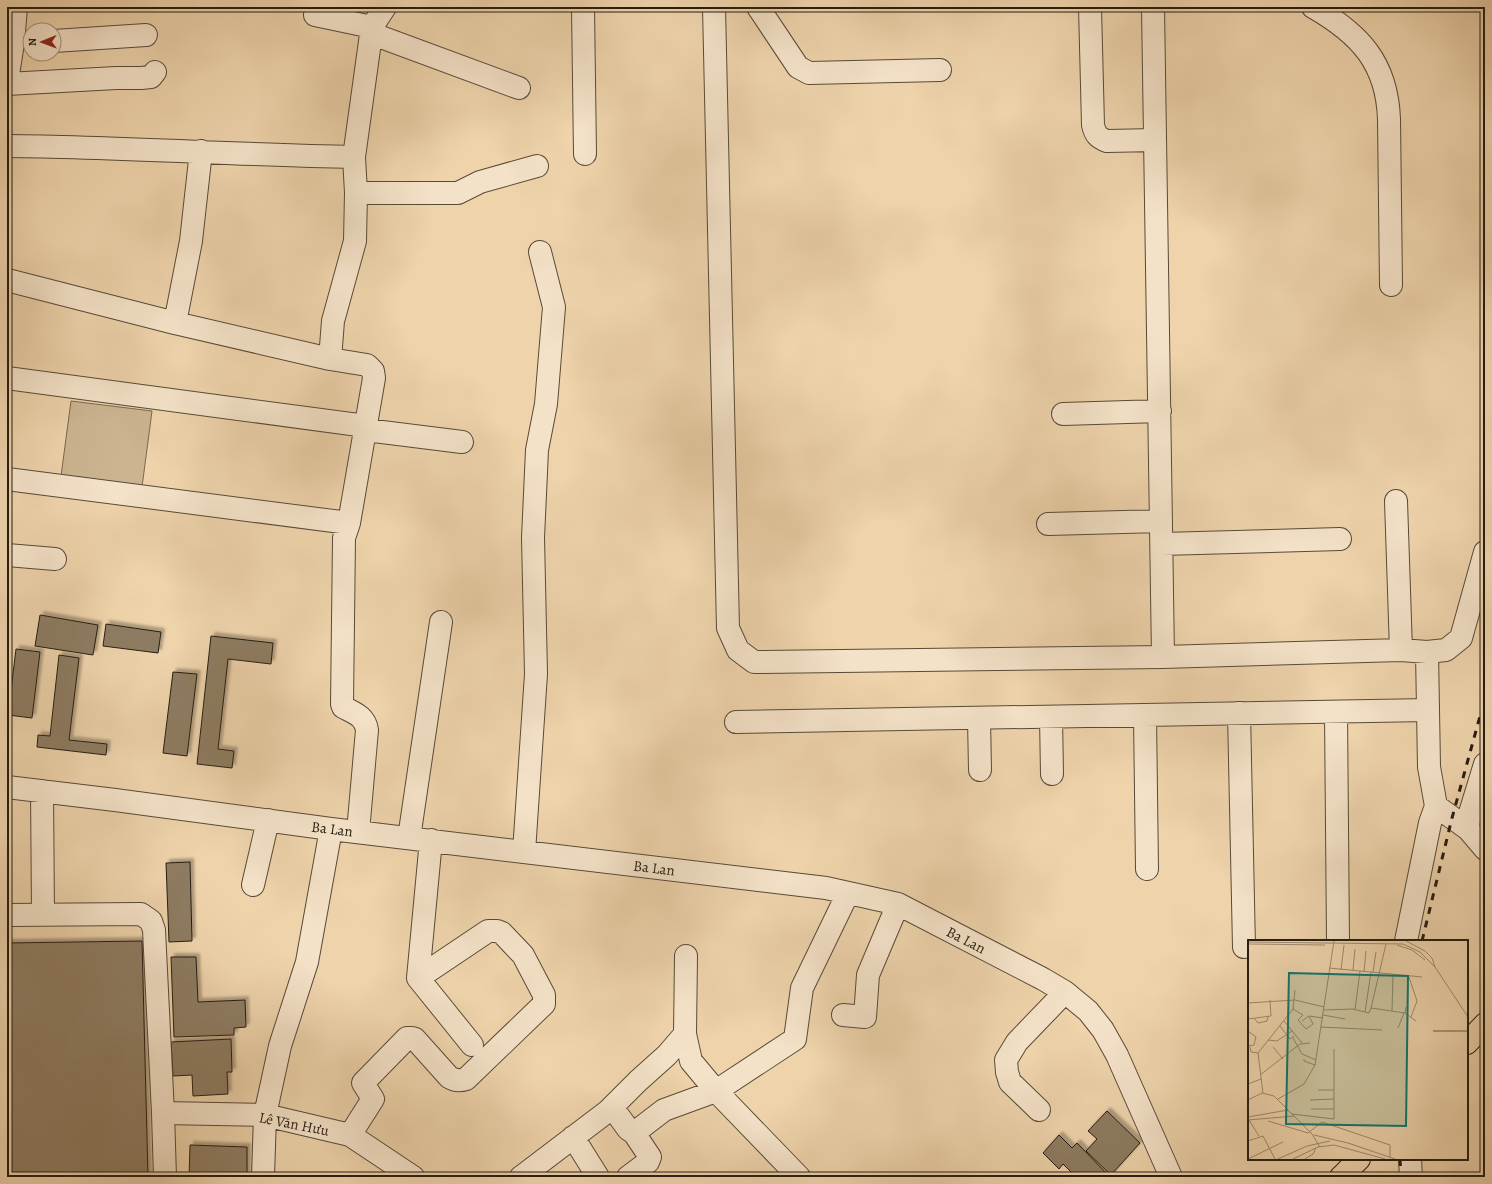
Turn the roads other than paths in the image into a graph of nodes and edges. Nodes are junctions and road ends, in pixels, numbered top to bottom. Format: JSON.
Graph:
{"nodes":[{"id":1,"x":16,"y":7,"type":"edge"},
{"id":2,"x":385,"y":7,"type":"edge"},
{"id":3,"x":583,"y":7,"type":"edge"},
{"id":4,"x":714,"y":7,"type":"edge"},
{"id":5,"x":758,"y":7,"type":"edge"},
{"id":6,"x":1090,"y":7,"type":"edge"},
{"id":7,"x":1153,"y":7,"type":"edge"},
{"id":8,"x":1313,"y":7,"type":"edge"},
{"id":9,"x":315,"y":15,"type":"dead end"},
{"id":10,"x":371,"y":30,"type":"junction"},
{"id":11,"x":146,"y":35,"type":"dead end"},
{"id":12,"x":62,"y":40,"type":"edge"},
{"id":13,"x":15,"y":47,"type":"edge"},
{"id":14,"x":940,"y":70,"type":"dead end"},
{"id":15,"x":155,"y":72,"type":"dead end"},
{"id":16,"x":7,"y":81,"type":"edge"},
{"id":17,"x":7,"y":84,"type":"edge"},
{"id":18,"x":519,"y":88,"type":"dead end"},
{"id":19,"x":1155,"y":140,"type":"junction"},
{"id":20,"x":7,"y":146,"type":"edge"},
{"id":21,"x":200,"y":151,"type":"junction"},
{"id":22,"x":585,"y":154,"type":"dead end"},
{"id":23,"x":354,"y":157,"type":"junction"},
{"id":24,"x":536,"y":166,"type":"dead end"},
{"id":25,"x":356,"y":193,"type":"junction"},
{"id":26,"x":540,"y":252,"type":"dead end"},
{"id":27,"x":7,"y":280,"type":"edge"},
{"id":28,"x":1391,"y":285,"type":"dead end"},
{"id":29,"x":175,"y":323,"type":"junction"},
{"id":30,"x":330,"y":359,"type":"junction"},
{"id":31,"x":7,"y":378,"type":"edge"},
{"id":32,"x":1160,"y":411,"type":"junction"},
{"id":33,"x":1063,"y":414,"type":"dead end"},
{"id":34,"x":366,"y":428,"type":"junction"},
{"id":35,"x":462,"y":442,"type":"dead end"},
{"id":36,"x":7,"y":480,"type":"edge"},
{"id":37,"x":1396,"y":501,"type":"dead end"},
{"id":38,"x":1161,"y":521,"type":"junction"},
{"id":39,"x":349,"y":523,"type":"junction"},
{"id":40,"x":1048,"y":524,"type":"dead end"},
{"id":41,"x":1340,"y":539,"type":"dead end"},
{"id":42,"x":1162,"y":544,"type":"junction"},
{"id":43,"x":1485,"y":552,"type":"edge"},
{"id":44,"x":7,"y":554,"type":"edge"},
{"id":45,"x":55,"y":559,"type":"dead end"},
{"id":46,"x":441,"y":622,"type":"dead end"},
{"id":47,"x":1401,"y":650,"type":"junction"},
{"id":48,"x":1427,"y":652,"type":"junction"},
{"id":49,"x":1163,"y":657,"type":"junction"},
{"id":50,"x":1428,"y":710,"type":"junction"},
{"id":51,"x":1336,"y":712,"type":"junction"},
{"id":52,"x":1239,"y":713,"type":"junction"},
{"id":53,"x":1145,"y":715,"type":"junction"},
{"id":54,"x":1051,"y":717,"type":"junction"},
{"id":55,"x":979,"y":718,"type":"junction"},
{"id":56,"x":736,"y":722,"type":"dead end"},
{"id":57,"x":1485,"y":764,"type":"edge"},
{"id":58,"x":980,"y":770,"type":"dead end"},
{"id":59,"x":1052,"y":774,"type":"dead end"},
{"id":60,"x":7,"y":788,"type":"edge"},
{"id":61,"x":42,"y":791,"type":"junction"},
{"id":62,"x":1436,"y":806,"type":"junction"},
{"id":63,"x":268,"y":820,"type":"junction"},
{"id":64,"x":331,"y":829,"type":"junction"},
{"id":65,"x":1468,"y":829,"type":"junction"},
{"id":66,"x":358,"y":832,"type":"junction"},
{"id":67,"x":409,"y":838,"type":"junction"},
{"id":68,"x":431,"y":840,"type":"junction"},
{"id":69,"x":1485,"y":849,"type":"edge"},
{"id":70,"x":524,"y":852,"type":"junction"},
{"id":71,"x":1147,"y":869,"type":"dead end"},
{"id":72,"x":253,"y":885,"type":"dead end"},
{"id":73,"x":848,"y":893,"type":"junction"},
{"id":74,"x":898,"y":904,"type":"junction"},
{"id":75,"x":43,"y":914,"type":"junction"},
{"id":76,"x":7,"y":915,"type":"edge"},
{"id":77,"x":1338,"y":940,"type":"edge"},
{"id":78,"x":1406,"y":940,"type":"edge"},
{"id":79,"x":1244,"y":947,"type":"dead end"},
{"id":80,"x":686,"y":956,"type":"dead end"},
{"id":81,"x":418,"y":978,"type":"junction"},
{"id":82,"x":1065,"y":992,"type":"junction"},
{"id":83,"x":843,"y":1015,"type":"dead end"},
{"id":84,"x":1485,"y":1024,"type":"edge"},
{"id":85,"x":685,"y":1034,"type":"junction"},
{"id":86,"x":1468,"y":1042,"type":"edge"},
{"id":87,"x":472,"y":1045,"type":"dead end"},
{"id":88,"x":716,"y":1092,"type":"junction"},
{"id":89,"x":612,"y":1107,"type":"junction"},
{"id":90,"x":1039,"y":1110,"type":"dead end"},
{"id":91,"x":163,"y":1113,"type":"junction"},
{"id":92,"x":265,"y":1115,"type":"junction"},
{"id":93,"x":634,"y":1132,"type":"junction"},
{"id":94,"x":350,"y":1135,"type":"junction"},
{"id":95,"x":573,"y":1137,"type":"junction"},
{"id":96,"x":1410,"y":1160,"type":"edge"},
{"id":97,"x":165,"y":1177,"type":"edge"},
{"id":98,"x":263,"y":1177,"type":"edge"},
{"id":99,"x":413,"y":1177,"type":"edge"},
{"id":100,"x":521,"y":1177,"type":"edge"},
{"id":101,"x":598,"y":1177,"type":"edge"},
{"id":102,"x":628,"y":1177,"type":"edge"},
{"id":103,"x":799,"y":1177,"type":"edge"},
{"id":104,"x":1171,"y":1177,"type":"edge"},
{"id":105,"x":1411,"y":1177,"type":"edge"}],
"edges":[{"from":1,"to":13,"type":"street"},
{"from":2,"to":10,"type":"street"},
{"from":3,"to":22,"type":"street"},
{"from":4,"to":49,"type":"street"},
{"from":5,"to":14,"type":"street"},
{"from":6,"to":19,"type":"street"},
{"from":7,"to":19,"type":"street"},
{"from":8,"to":28,"type":"street"},
{"from":9,"to":10,"type":"street"},
{"from":10,"to":18,"type":"street"},
{"from":10,"to":23,"type":"street"},
{"from":11,"to":12,"type":"street"},
{"from":13,"to":16,"type":"street"},
{"from":15,"to":17,"type":"street"},
{"from":19,"to":32,"type":"street"},
{"from":20,"to":21,"type":"street"},
{"from":21,"to":23,"type":"street"},
{"from":21,"to":29,"type":"street"},
{"from":23,"to":25,"type":"street"},
{"from":24,"to":25,"type":"street"},
{"from":25,"to":30,"type":"street"},
{"from":26,"to":70,"type":"street"},
{"from":27,"to":29,"type":"street"},
{"from":29,"to":30,"type":"street"},
{"from":30,"to":34,"type":"street"},
{"from":31,"to":34,"type":"street"},
{"from":32,"to":33,"type":"street"},
{"from":32,"to":38,"type":"street"},
{"from":34,"to":35,"type":"street"},
{"from":34,"to":39,"type":"street"},
{"from":36,"to":39,"type":"street"},
{"from":37,"to":47,"type":"street"},
{"from":38,"to":40,"type":"street"},
{"from":38,"to":42,"type":"street"},
{"from":39,"to":66,"type":"street"},
{"from":41,"to":42,"type":"street"},
{"from":42,"to":49,"type":"street"},
{"from":43,"to":48,"type":"street"},
{"from":44,"to":45,"type":"street"},
{"from":46,"to":67,"type":"street"},
{"from":47,"to":48,"type":"street"},
{"from":47,"to":49,"type":"street"},
{"from":48,"to":50,"type":"street"},
{"from":50,"to":51,"type":"street"},
{"from":50,"to":62,"type":"street"},
{"from":51,"to":52,"type":"street"},
{"from":51,"to":77,"type":"street"},
{"from":52,"to":53,"type":"street"},
{"from":52,"to":79,"type":"street"},
{"from":53,"to":54,"type":"street"},
{"from":53,"to":71,"type":"street"},
{"from":54,"to":55,"type":"street"},
{"from":54,"to":59,"type":"street"},
{"from":55,"to":56,"type":"street"},
{"from":55,"to":58,"type":"street"},
{"from":57,"to":65,"type":"street"},
{"from":60,"to":61,"type":"street","name":"Ba Lan"},
{"from":61,"to":63,"type":"street","name":"Ba Lan"},
{"from":61,"to":75,"type":"street"},
{"from":62,"to":65,"type":"street"},
{"from":62,"to":78,"type":"street"},
{"from":63,"to":64,"type":"street","name":"Ba Lan"},
{"from":63,"to":72,"type":"street"},
{"from":64,"to":66,"type":"street","name":"Ba Lan"},
{"from":64,"to":92,"type":"street"},
{"from":65,"to":69,"type":"street"},
{"from":66,"to":67,"type":"street","name":"Ba Lan"},
{"from":67,"to":68,"type":"street","name":"Ba Lan"},
{"from":68,"to":70,"type":"street","name":"Ba Lan"},
{"from":68,"to":81,"type":"street"},
{"from":70,"to":73,"type":"street","name":"Ba Lan"},
{"from":73,"to":74,"type":"street","name":"Ba Lan"},
{"from":73,"to":88,"type":"street"},
{"from":74,"to":82,"type":"street","name":"Ba Lan"},
{"from":74,"to":83,"type":"street"},
{"from":75,"to":76,"type":"street"},
{"from":75,"to":91,"type":"street"},
{"from":80,"to":85,"type":"street"},
{"from":81,"to":87,"type":"street"},
{"from":81,"to":94,"type":"street"},
{"from":82,"to":90,"type":"street"},
{"from":82,"to":104,"type":"street","name":"Ba Lan"},
{"from":84,"to":86,"type":"main road"},
{"from":85,"to":88,"type":"street"},
{"from":85,"to":89,"type":"street"},
{"from":88,"to":93,"type":"street"},
{"from":88,"to":103,"type":"street"},
{"from":89,"to":93,"type":"street"},
{"from":89,"to":95,"type":"street"},
{"from":91,"to":92,"type":"street","name":"Lê Văn Hưu"},
{"from":91,"to":97,"type":"street"},
{"from":92,"to":94,"type":"street","name":"Lê Văn Hưu"},
{"from":92,"to":98,"type":"street"},
{"from":93,"to":102,"type":"street"},
{"from":94,"to":99,"type":"street","name":"Lê Văn Hưu"},
{"from":95,"to":100,"type":"street"},
{"from":95,"to":101,"type":"street"},
{"from":96,"to":105,"type":"street"}]}
